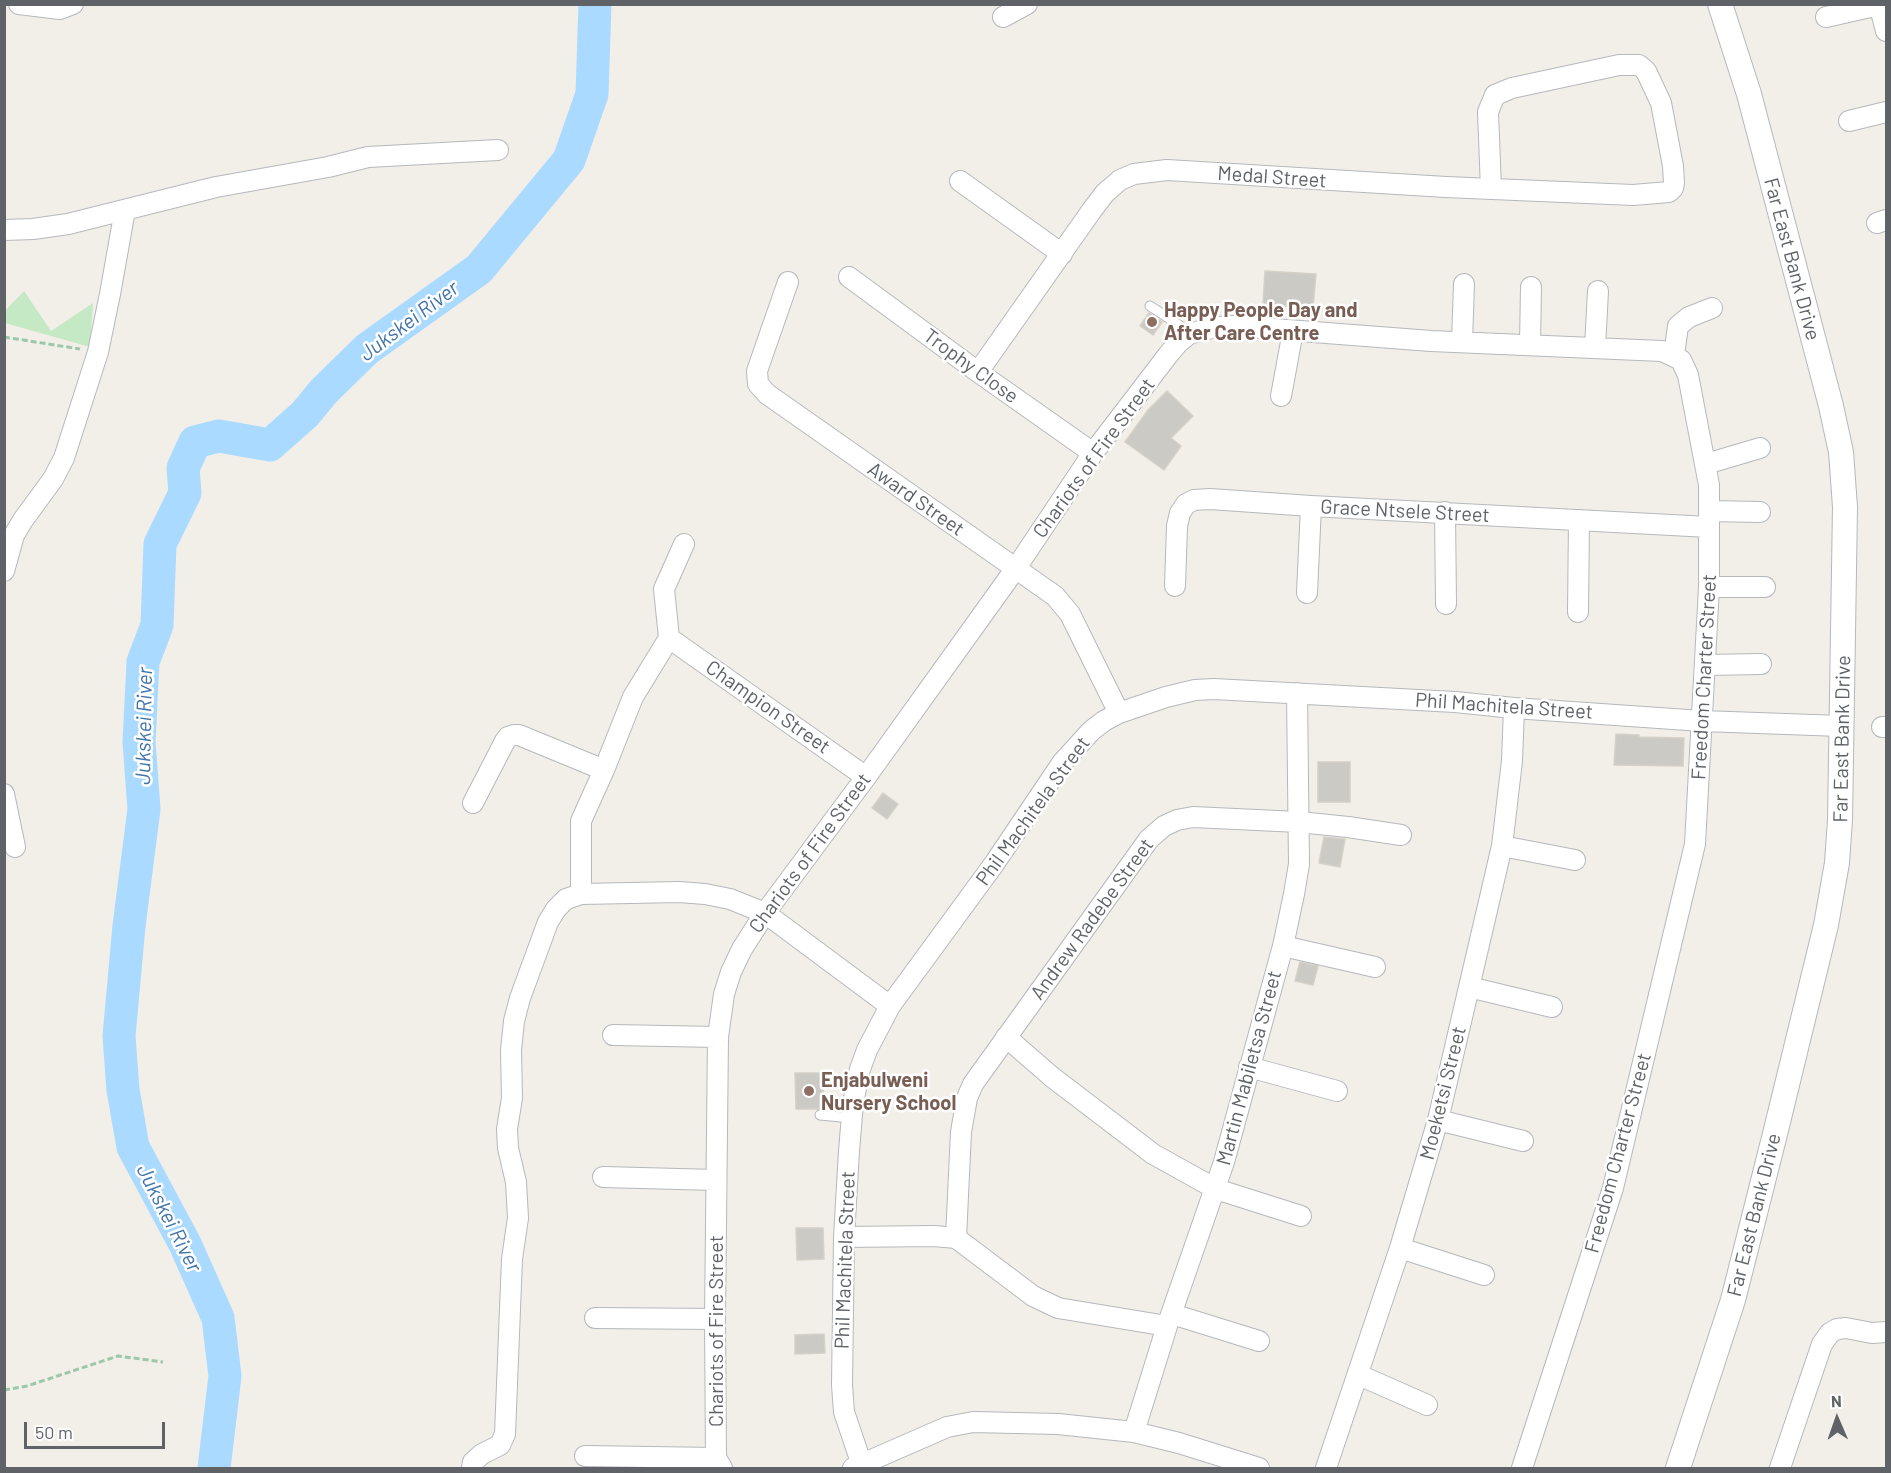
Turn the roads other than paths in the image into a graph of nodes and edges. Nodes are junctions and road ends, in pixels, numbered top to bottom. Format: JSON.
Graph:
{"nodes":[{"id":1,"x":19,"y":4,"type":"edge"},
{"id":2,"x":73,"y":4,"type":"edge"},
{"id":3,"x":1027,"y":4,"type":"edge"},
{"id":4,"x":1720,"y":4,"type":"edge"},
{"id":5,"x":1879,"y":5,"type":"edge"},
{"id":6,"x":1003,"y":17,"type":"dead end"},
{"id":7,"x":1826,"y":17,"type":"dead end"},
{"id":8,"x":1887,"y":31,"type":"edge"},
{"id":9,"x":1887,"y":112,"type":"edge"},
{"id":10,"x":1849,"y":121,"type":"dead end"},
{"id":11,"x":498,"y":150,"type":"dead end"},
{"id":12,"x":960,"y":182,"type":"dead end"},
{"id":13,"x":1491,"y":189,"type":"junction"},
{"id":14,"x":125,"y":210,"type":"junction"},
{"id":15,"x":4,"y":230,"type":"edge"},
{"id":16,"x":1062,"y":254,"type":"junction"},
{"id":17,"x":849,"y":277,"type":"dead end"},
{"id":18,"x":788,"y":282,"type":"dead end"},
{"id":19,"x":1464,"y":284,"type":"dead end"},
{"id":20,"x":1531,"y":287,"type":"dead end"},
{"id":21,"x":1598,"y":291,"type":"dead end"},
{"id":22,"x":1150,"y":306,"type":"dead end"},
{"id":23,"x":1712,"y":308,"type":"dead end"},
{"id":24,"x":1293,"y":331,"type":"junction"},
{"id":25,"x":1189,"y":334,"type":"junction"},
{"id":26,"x":1462,"y":342,"type":"junction"},
{"id":27,"x":1530,"y":345,"type":"junction"},
{"id":28,"x":1595,"y":348,"type":"junction"},
{"id":29,"x":1674,"y":355,"type":"junction"},
{"id":30,"x":978,"y":372,"type":"junction"},
{"id":31,"x":1281,"y":396,"type":"dead end"},
{"id":32,"x":1760,"y":448,"type":"dead end"},
{"id":33,"x":1093,"y":453,"type":"junction"},
{"id":34,"x":1706,"y":464,"type":"junction"},
{"id":35,"x":1311,"y":506,"type":"junction"},
{"id":36,"x":1445,"y":512,"type":"junction"},
{"id":37,"x":1760,"y":512,"type":"dead end"},
{"id":38,"x":1709,"y":519,"type":"junction"},
{"id":39,"x":1579,"y":520,"type":"junction"},
{"id":40,"x":684,"y":543,"type":"dead end"},
{"id":41,"x":1016,"y":568,"type":"junction"},
{"id":42,"x":4,"y":570,"type":"edge"},
{"id":43,"x":1175,"y":586,"type":"dead end"},
{"id":44,"x":1709,"y":587,"type":"junction"},
{"id":45,"x":1765,"y":587,"type":"dead end"},
{"id":46,"x":1307,"y":593,"type":"dead end"},
{"id":47,"x":1446,"y":604,"type":"dead end"},
{"id":48,"x":1578,"y":612,"type":"dead end"},
{"id":49,"x":669,"y":638,"type":"junction"},
{"id":50,"x":1761,"y":664,"type":"dead end"},
{"id":51,"x":1706,"y":665,"type":"junction"},
{"id":52,"x":1297,"y":693,"type":"junction"},
{"id":53,"x":1514,"y":708,"type":"junction"},
{"id":54,"x":1119,"y":713,"type":"junction"},
{"id":55,"x":1702,"y":721,"type":"junction"},
{"id":56,"x":1841,"y":726,"type":"junction"},
{"id":57,"x":604,"y":770,"type":"junction"},
{"id":58,"x":866,"y":777,"type":"junction"},
{"id":59,"x":4,"y":794,"type":"edge"},
{"id":60,"x":473,"y":803,"type":"dead end"},
{"id":61,"x":1299,"y":822,"type":"junction"},
{"id":62,"x":1401,"y":836,"type":"dead end"},
{"id":63,"x":1502,"y":846,"type":"junction"},
{"id":64,"x":15,"y":848,"type":"dead end"},
{"id":65,"x":1575,"y":860,"type":"dead end"},
{"id":66,"x":581,"y":894,"type":"junction"},
{"id":67,"x":765,"y":913,"type":"junction"},
{"id":68,"x":1282,"y":946,"type":"junction"},
{"id":69,"x":1375,"y":967,"type":"dead end"},
{"id":70,"x":1468,"y":987,"type":"junction"},
{"id":71,"x":890,"y":1006,"type":"junction"},
{"id":72,"x":1552,"y":1007,"type":"dead end"},
{"id":73,"x":613,"y":1035,"type":"dead end"},
{"id":74,"x":718,"y":1036,"type":"junction"},
{"id":75,"x":1006,"y":1037,"type":"junction"},
{"id":76,"x":1249,"y":1067,"type":"junction"},
{"id":77,"x":1337,"y":1091,"type":"dead end"},
{"id":78,"x":820,"y":1115,"type":"dead end"},
{"id":79,"x":852,"y":1118,"type":"junction"},
{"id":80,"x":1438,"y":1120,"type":"junction"},
{"id":81,"x":1523,"y":1141,"type":"dead end"},
{"id":82,"x":603,"y":1177,"type":"dead end"},
{"id":83,"x":716,"y":1180,"type":"junction"},
{"id":84,"x":1216,"y":1189,"type":"junction"},
{"id":85,"x":1301,"y":1216,"type":"dead end"},
{"id":86,"x":844,"y":1237,"type":"junction"},
{"id":87,"x":956,"y":1238,"type":"junction"},
{"id":88,"x":1400,"y":1248,"type":"junction"},
{"id":89,"x":1484,"y":1275,"type":"dead end"},
{"id":90,"x":595,"y":1318,"type":"dead end"},
{"id":91,"x":715,"y":1319,"type":"junction"},
{"id":92,"x":1169,"y":1320,"type":"junction"},
{"id":93,"x":1887,"y":1332,"type":"edge"},
{"id":94,"x":1259,"y":1341,"type":"dead end"},
{"id":95,"x":1359,"y":1375,"type":"junction"},
{"id":96,"x":1427,"y":1405,"type":"dead end"},
{"id":97,"x":1134,"y":1432,"type":"junction"},
{"id":98,"x":585,"y":1456,"type":"dead end"},
{"id":99,"x":719,"y":1463,"type":"edge"},
{"id":100,"x":859,"y":1467,"type":"edge"},
{"id":101,"x":1785,"y":1467,"type":"edge"},
{"id":102,"x":472,"y":1468,"type":"edge"},
{"id":103,"x":1259,"y":1468,"type":"edge"},
{"id":104,"x":1326,"y":1468,"type":"edge"},
{"id":105,"x":1522,"y":1468,"type":"edge"},
{"id":106,"x":1678,"y":1468,"type":"edge"}],
"edges":[{"from":1,"to":2,"type":"street"},
{"from":3,"to":6,"type":"street"},
{"from":4,"to":56,"type":"street","name":"Far East Bank Drive"},
{"from":5,"to":7,"type":"street"},
{"from":5,"to":8,"type":"street"},
{"from":9,"to":10,"type":"street"},
{"from":11,"to":14,"type":"street"},
{"from":12,"to":16,"type":"street"},
{"from":13,"to":13,"type":"street","name":"Medal Street"},
{"from":13,"to":16,"type":"street","name":"Medal Street"},
{"from":14,"to":15,"type":"street"},
{"from":14,"to":42,"type":"street"},
{"from":16,"to":30,"type":"street","name":"Medal Street"},
{"from":17,"to":30,"type":"street","name":"Trophy Close"},
{"from":18,"to":41,"type":"street","name":"Award Street"},
{"from":19,"to":26,"type":"street"},
{"from":20,"to":27,"type":"street"},
{"from":21,"to":28,"type":"street"},
{"from":22,"to":25,"type":"lane"},
{"from":23,"to":29,"type":"street"},
{"from":24,"to":25,"type":"street"},
{"from":24,"to":26,"type":"street"},
{"from":24,"to":31,"type":"street"},
{"from":25,"to":33,"type":"street","name":"Chariots of Fire Street"},
{"from":26,"to":27,"type":"street"},
{"from":27,"to":28,"type":"street"},
{"from":28,"to":29,"type":"street"},
{"from":29,"to":34,"type":"street","name":"Freedom Charter Street"},
{"from":30,"to":33,"type":"street","name":"Trophy Close"},
{"from":32,"to":34,"type":"street"},
{"from":33,"to":41,"type":"street","name":"Chariots of Fire Street"},
{"from":34,"to":38,"type":"street","name":"Freedom Charter Street"},
{"from":35,"to":36,"type":"street","name":"Grace Ntsele Street"},
{"from":35,"to":43,"type":"street","name":"Grace Ntsele Street"},
{"from":35,"to":46,"type":"street"},
{"from":36,"to":39,"type":"street","name":"Grace Ntsele Street"},
{"from":36,"to":47,"type":"street"},
{"from":37,"to":38,"type":"street","name":"Grace Ntsele Street"},
{"from":38,"to":39,"type":"street","name":"Grace Ntsele Street"},
{"from":38,"to":44,"type":"street","name":"Freedom Charter Street"},
{"from":39,"to":48,"type":"street"},
{"from":40,"to":49,"type":"street"},
{"from":41,"to":54,"type":"street","name":"Award Street"},
{"from":41,"to":58,"type":"street","name":"Chariots of Fire Street"},
{"from":44,"to":45,"type":"street"},
{"from":44,"to":51,"type":"street","name":"Freedom Charter Street"},
{"from":49,"to":57,"type":"street"},
{"from":49,"to":58,"type":"street","name":"Champion Street"},
{"from":50,"to":51,"type":"street"},
{"from":51,"to":55,"type":"street","name":"Freedom Charter Street"},
{"from":52,"to":53,"type":"street","name":"Phil Machitela Street"},
{"from":52,"to":54,"type":"street","name":"Phil Machitela Street"},
{"from":52,"to":61,"type":"street","name":"Martin Mabiletsa Street"},
{"from":53,"to":55,"type":"street","name":"Phil Machitela Street"},
{"from":53,"to":63,"type":"street","name":"Moeketsi Street"},
{"from":54,"to":71,"type":"street","name":"Phil Machitela Street"},
{"from":55,"to":56,"type":"street","name":"Phil Machitela Street"},
{"from":55,"to":105,"type":"street","name":"Freedom Charter Street"},
{"from":56,"to":106,"type":"street","name":"Far East Bank Drive"},
{"from":57,"to":60,"type":"street"},
{"from":57,"to":66,"type":"street"},
{"from":58,"to":67,"type":"street","name":"Chariots of Fire Street"},
{"from":59,"to":64,"type":"street"},
{"from":61,"to":62,"type":"street","name":"Andrew Radebe Street"},
{"from":61,"to":68,"type":"street","name":"Martin Mabiletsa Street"},
{"from":61,"to":75,"type":"street","name":"Andrew Radebe Street"},
{"from":63,"to":65,"type":"street"},
{"from":63,"to":70,"type":"street","name":"Moeketsi Street"},
{"from":66,"to":67,"type":"street"},
{"from":66,"to":102,"type":"street"},
{"from":67,"to":71,"type":"street"},
{"from":67,"to":74,"type":"street","name":"Chariots of Fire Street"},
{"from":68,"to":69,"type":"street"},
{"from":68,"to":76,"type":"street","name":"Martin Mabiletsa Street"},
{"from":70,"to":72,"type":"street"},
{"from":70,"to":80,"type":"street","name":"Moeketsi Street"},
{"from":71,"to":79,"type":"street","name":"Phil Machitela Street"},
{"from":73,"to":74,"type":"street"},
{"from":74,"to":83,"type":"street","name":"Chariots of Fire Street"},
{"from":75,"to":84,"type":"street"},
{"from":75,"to":87,"type":"street","name":"Andrew Radebe Street"},
{"from":76,"to":77,"type":"street"},
{"from":76,"to":84,"type":"street","name":"Martin Mabiletsa Street"},
{"from":78,"to":79,"type":"lane"},
{"from":79,"to":86,"type":"street","name":"Phil Machitela Street"},
{"from":80,"to":81,"type":"street"},
{"from":80,"to":88,"type":"street","name":"Moeketsi Street"},
{"from":82,"to":83,"type":"street"},
{"from":83,"to":91,"type":"street","name":"Chariots of Fire Street"},
{"from":84,"to":85,"type":"street"},
{"from":84,"to":92,"type":"street","name":"Martin Mabiletsa Street"},
{"from":86,"to":87,"type":"street"},
{"from":86,"to":100,"type":"street","name":"Phil Machitela Street"},
{"from":87,"to":92,"type":"street"},
{"from":88,"to":89,"type":"street"},
{"from":88,"to":95,"type":"street","name":"Moeketsi Street"},
{"from":90,"to":91,"type":"street"},
{"from":91,"to":99,"type":"street","name":"Chariots of Fire Street"},
{"from":92,"to":94,"type":"street"},
{"from":92,"to":97,"type":"street","name":"Martin Mabiletsa Street"},
{"from":93,"to":101,"type":"street"},
{"from":95,"to":96,"type":"street"},
{"from":95,"to":104,"type":"street","name":"Moeketsi Street"},
{"from":97,"to":100,"type":"street"},
{"from":97,"to":103,"type":"street"},
{"from":98,"to":99,"type":"street"}]}
